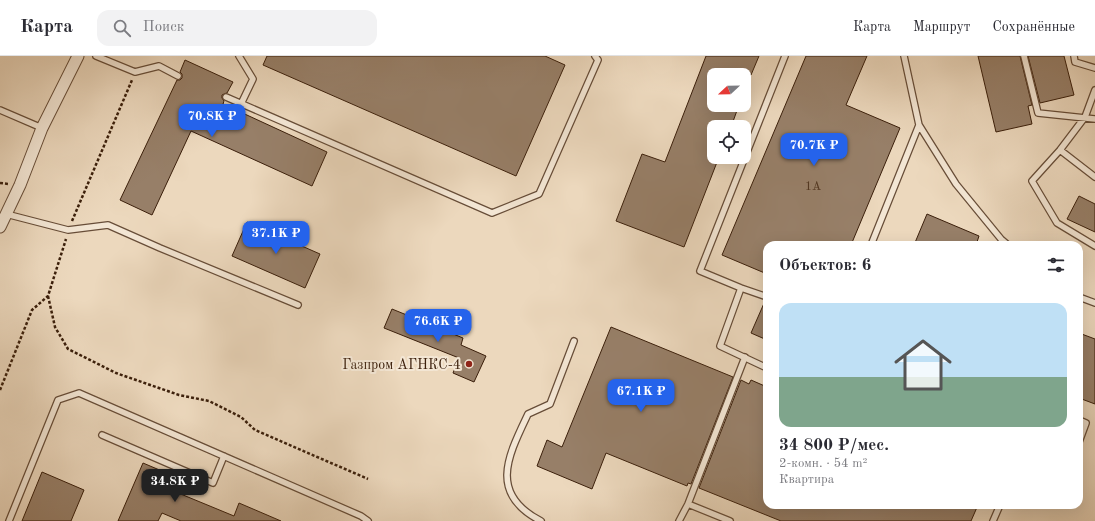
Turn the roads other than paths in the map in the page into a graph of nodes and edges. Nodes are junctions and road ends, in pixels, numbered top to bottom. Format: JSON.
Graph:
{"nodes":[{"id":1,"x":78,"y":56,"type":"edge"},
{"id":2,"x":96,"y":56,"type":"edge"},
{"id":3,"x":239,"y":56,"type":"edge"},
{"id":4,"x":785,"y":56,"type":"edge"},
{"id":5,"x":904,"y":56,"type":"edge"},
{"id":6,"x":1024,"y":56,"type":"edge"},
{"id":7,"x":1074,"y":56,"type":"edge"},
{"id":8,"x":598,"y":57,"type":"edge"},
{"id":9,"x":1095,"y":68,"type":"edge"},
{"id":10,"x":178,"y":76,"type":"dead end"},
{"id":11,"x":1095,"y":90,"type":"edge"},
{"id":12,"x":226,"y":97,"type":"dead end"},
{"id":13,"x":241,"y":104,"type":"junction"},
{"id":14,"x":0,"y":110,"type":"edge"},
{"id":15,"x":1085,"y":117,"type":"junction"},
{"id":16,"x":1095,"y":119,"type":"edge"},
{"id":17,"x":920,"y":125,"type":"junction"},
{"id":18,"x":42,"y":128,"type":"junction"},
{"id":19,"x":1060,"y":150,"type":"junction"},
{"id":20,"x":1095,"y":177,"type":"edge"},
{"id":21,"x":6,"y":214,"type":"junction"},
{"id":22,"x":0,"y":227,"type":"edge"},
{"id":23,"x":873,"y":241,"type":"edge"},
{"id":24,"x":1003,"y":241,"type":"edge"},
{"id":25,"x":1095,"y":246,"type":"edge"},
{"id":26,"x":741,"y":288,"type":"junction"},
{"id":27,"x":763,"y":296,"type":"edge"},
{"id":28,"x":1083,"y":298,"type":"edge"},
{"id":29,"x":1095,"y":303,"type":"edge"},
{"id":30,"x":298,"y":305,"type":"dead end"},
{"id":31,"x":574,"y":341,"type":"dead end"},
{"id":32,"x":744,"y":357,"type":"junction"},
{"id":33,"x":763,"y":366,"type":"edge"},
{"id":34,"x":1083,"y":422,"type":"edge"},
{"id":35,"x":1083,"y":431,"type":"edge"},
{"id":36,"x":102,"y":435,"type":"dead end"},
{"id":37,"x":224,"y":456,"type":"junction"},
{"id":38,"x":688,"y":504,"type":"junction"},
{"id":39,"x":998,"y":509,"type":"edge"},
{"id":40,"x":9,"y":521,"type":"edge"},
{"id":41,"x":368,"y":521,"type":"edge"},
{"id":42,"x":541,"y":521,"type":"edge"},
{"id":43,"x":679,"y":521,"type":"edge"},
{"id":44,"x":730,"y":521,"type":"edge"},
{"id":45,"x":993,"y":521,"type":"edge"}],
"edges":[{"from":1,"to":18,"type":"street"},
{"from":2,"to":10,"type":"lane"},
{"from":3,"to":13,"type":"lane"},
{"from":4,"to":26,"type":"lane"},
{"from":5,"to":17,"type":"lane"},
{"from":6,"to":15,"type":"lane"},
{"from":7,"to":9,"type":"lane"},
{"from":8,"to":13,"type":"lane"},
{"from":11,"to":15,"type":"lane"},
{"from":12,"to":13,"type":"lane"},
{"from":14,"to":18,"type":"lane"},
{"from":15,"to":16,"type":"lane"},
{"from":15,"to":19,"type":"lane"},
{"from":17,"to":23,"type":"lane"},
{"from":17,"to":24,"type":"lane"},
{"from":18,"to":21,"type":"street"},
{"from":19,"to":20,"type":"lane"},
{"from":19,"to":25,"type":"lane"},
{"from":21,"to":22,"type":"street"},
{"from":21,"to":30,"type":"lane"},
{"from":26,"to":27,"type":"lane"},
{"from":26,"to":32,"type":"lane"},
{"from":28,"to":29,"type":"lane"},
{"from":31,"to":42,"type":"lane"},
{"from":32,"to":33,"type":"lane"},
{"from":32,"to":38,"type":"lane"},
{"from":34,"to":35,"type":"lane"},
{"from":36,"to":37,"type":"lane"},
{"from":37,"to":40,"type":"lane"},
{"from":37,"to":41,"type":"lane"},
{"from":38,"to":43,"type":"lane"},
{"from":38,"to":44,"type":"lane"},
{"from":39,"to":45,"type":"lane"}]}
